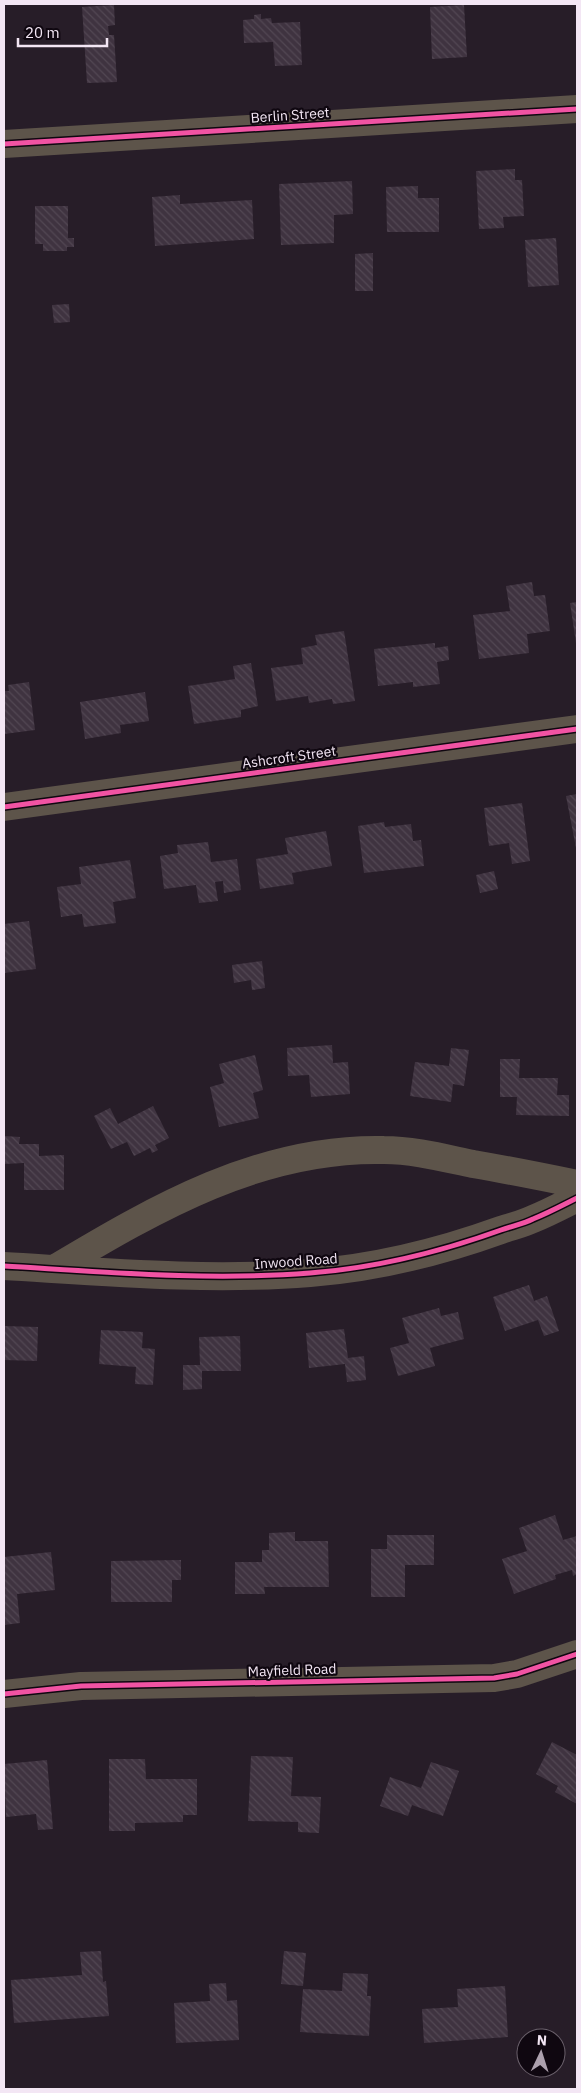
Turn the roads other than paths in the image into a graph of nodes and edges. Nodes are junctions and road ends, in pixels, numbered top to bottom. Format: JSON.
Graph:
{"nodes":[{"id":1,"x":577,"y":109,"type":"edge"},
{"id":2,"x":4,"y":144,"type":"edge"},
{"id":3,"x":577,"y":729,"type":"edge"},
{"id":4,"x":4,"y":807,"type":"edge"},
{"id":5,"x":577,"y":1184,"type":"edge"},
{"id":6,"x":577,"y":1198,"type":"edge"},
{"id":7,"x":4,"y":1266,"type":"edge"},
{"id":8,"x":54,"y":1269,"type":"junction"},
{"id":9,"x":577,"y":1654,"type":"edge"},
{"id":10,"x":4,"y":1694,"type":"edge"}],
"edges":[{"from":1,"to":2,"type":"street","name":"Berlin Street"},
{"from":3,"to":4,"type":"street","name":"Ashcroft Street"},
{"from":5,"to":8,"type":"street"},
{"from":6,"to":8,"type":"street","name":"Inwood Road"},
{"from":7,"to":8,"type":"street","name":"Inwood Road"},
{"from":9,"to":10,"type":"street","name":"Mayfield Road"}]}
